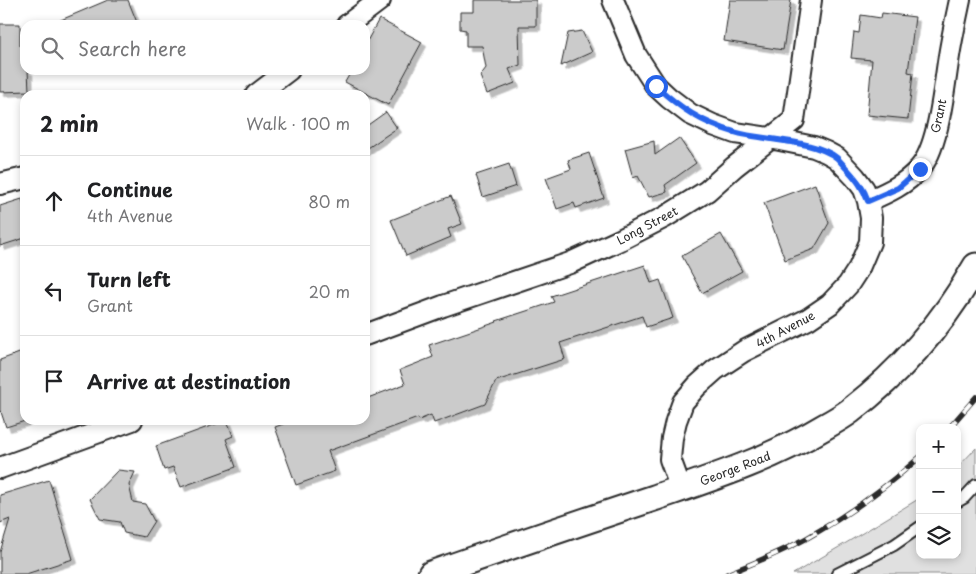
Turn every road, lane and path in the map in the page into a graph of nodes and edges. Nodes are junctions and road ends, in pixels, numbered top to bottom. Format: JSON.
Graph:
{"nodes":[{"id":1,"x":380,"y":0,"type":"edge"},
{"id":2,"x":613,"y":0,"type":"edge"},
{"id":3,"x":811,"y":0,"type":"edge"},
{"id":4,"x":960,"y":0,"type":"edge"},
{"id":5,"x":354,"y":20,"type":"edge"},
{"id":6,"x":282,"y":75,"type":"edge"},
{"id":7,"x":263,"y":90,"type":"edge"},
{"id":8,"x":770,"y":138,"type":"junction"},
{"id":9,"x":20,"y":179,"type":"edge"},
{"id":10,"x":0,"y":184,"type":"edge"},
{"id":11,"x":868,"y":201,"type":"junction"},
{"id":12,"x":976,"y":266,"type":"edge"},
{"id":13,"x":370,"y":333,"type":"edge"},
{"id":14,"x":118,"y":425,"type":"edge"},
{"id":15,"x":0,"y":468,"type":"edge"},
{"id":16,"x":976,"y":485,"type":"edge"},
{"id":17,"x":681,"y":489,"type":"junction"},
{"id":18,"x":961,"y":500,"type":"edge"},
{"id":19,"x":916,"y":530,"type":"edge"},
{"id":20,"x":431,"y":574,"type":"edge"},
{"id":21,"x":837,"y":574,"type":"edge"}],
"edges":[{"from":1,"to":5,"type":"street"},
{"from":2,"to":8,"type":"street","name":"4th Avenue"},
{"from":3,"to":8,"type":"street","name":"Long Street"},
{"from":4,"to":11,"type":"street","name":"Grant"},
{"from":6,"to":7,"type":"street"},
{"from":8,"to":11,"type":"street","name":"4th Avenue"},
{"from":8,"to":13,"type":"street","name":"Long Street"},
{"from":9,"to":10,"type":"street"},
{"from":11,"to":17,"type":"street","name":"4th Avenue"},
{"from":12,"to":17,"type":"street","name":"George Road"},
{"from":14,"to":15,"type":"street"},
{"from":16,"to":18,"type":"lane"},
{"from":17,"to":20,"type":"street","name":"George Road"},
{"from":19,"to":21,"type":"lane"}]}
